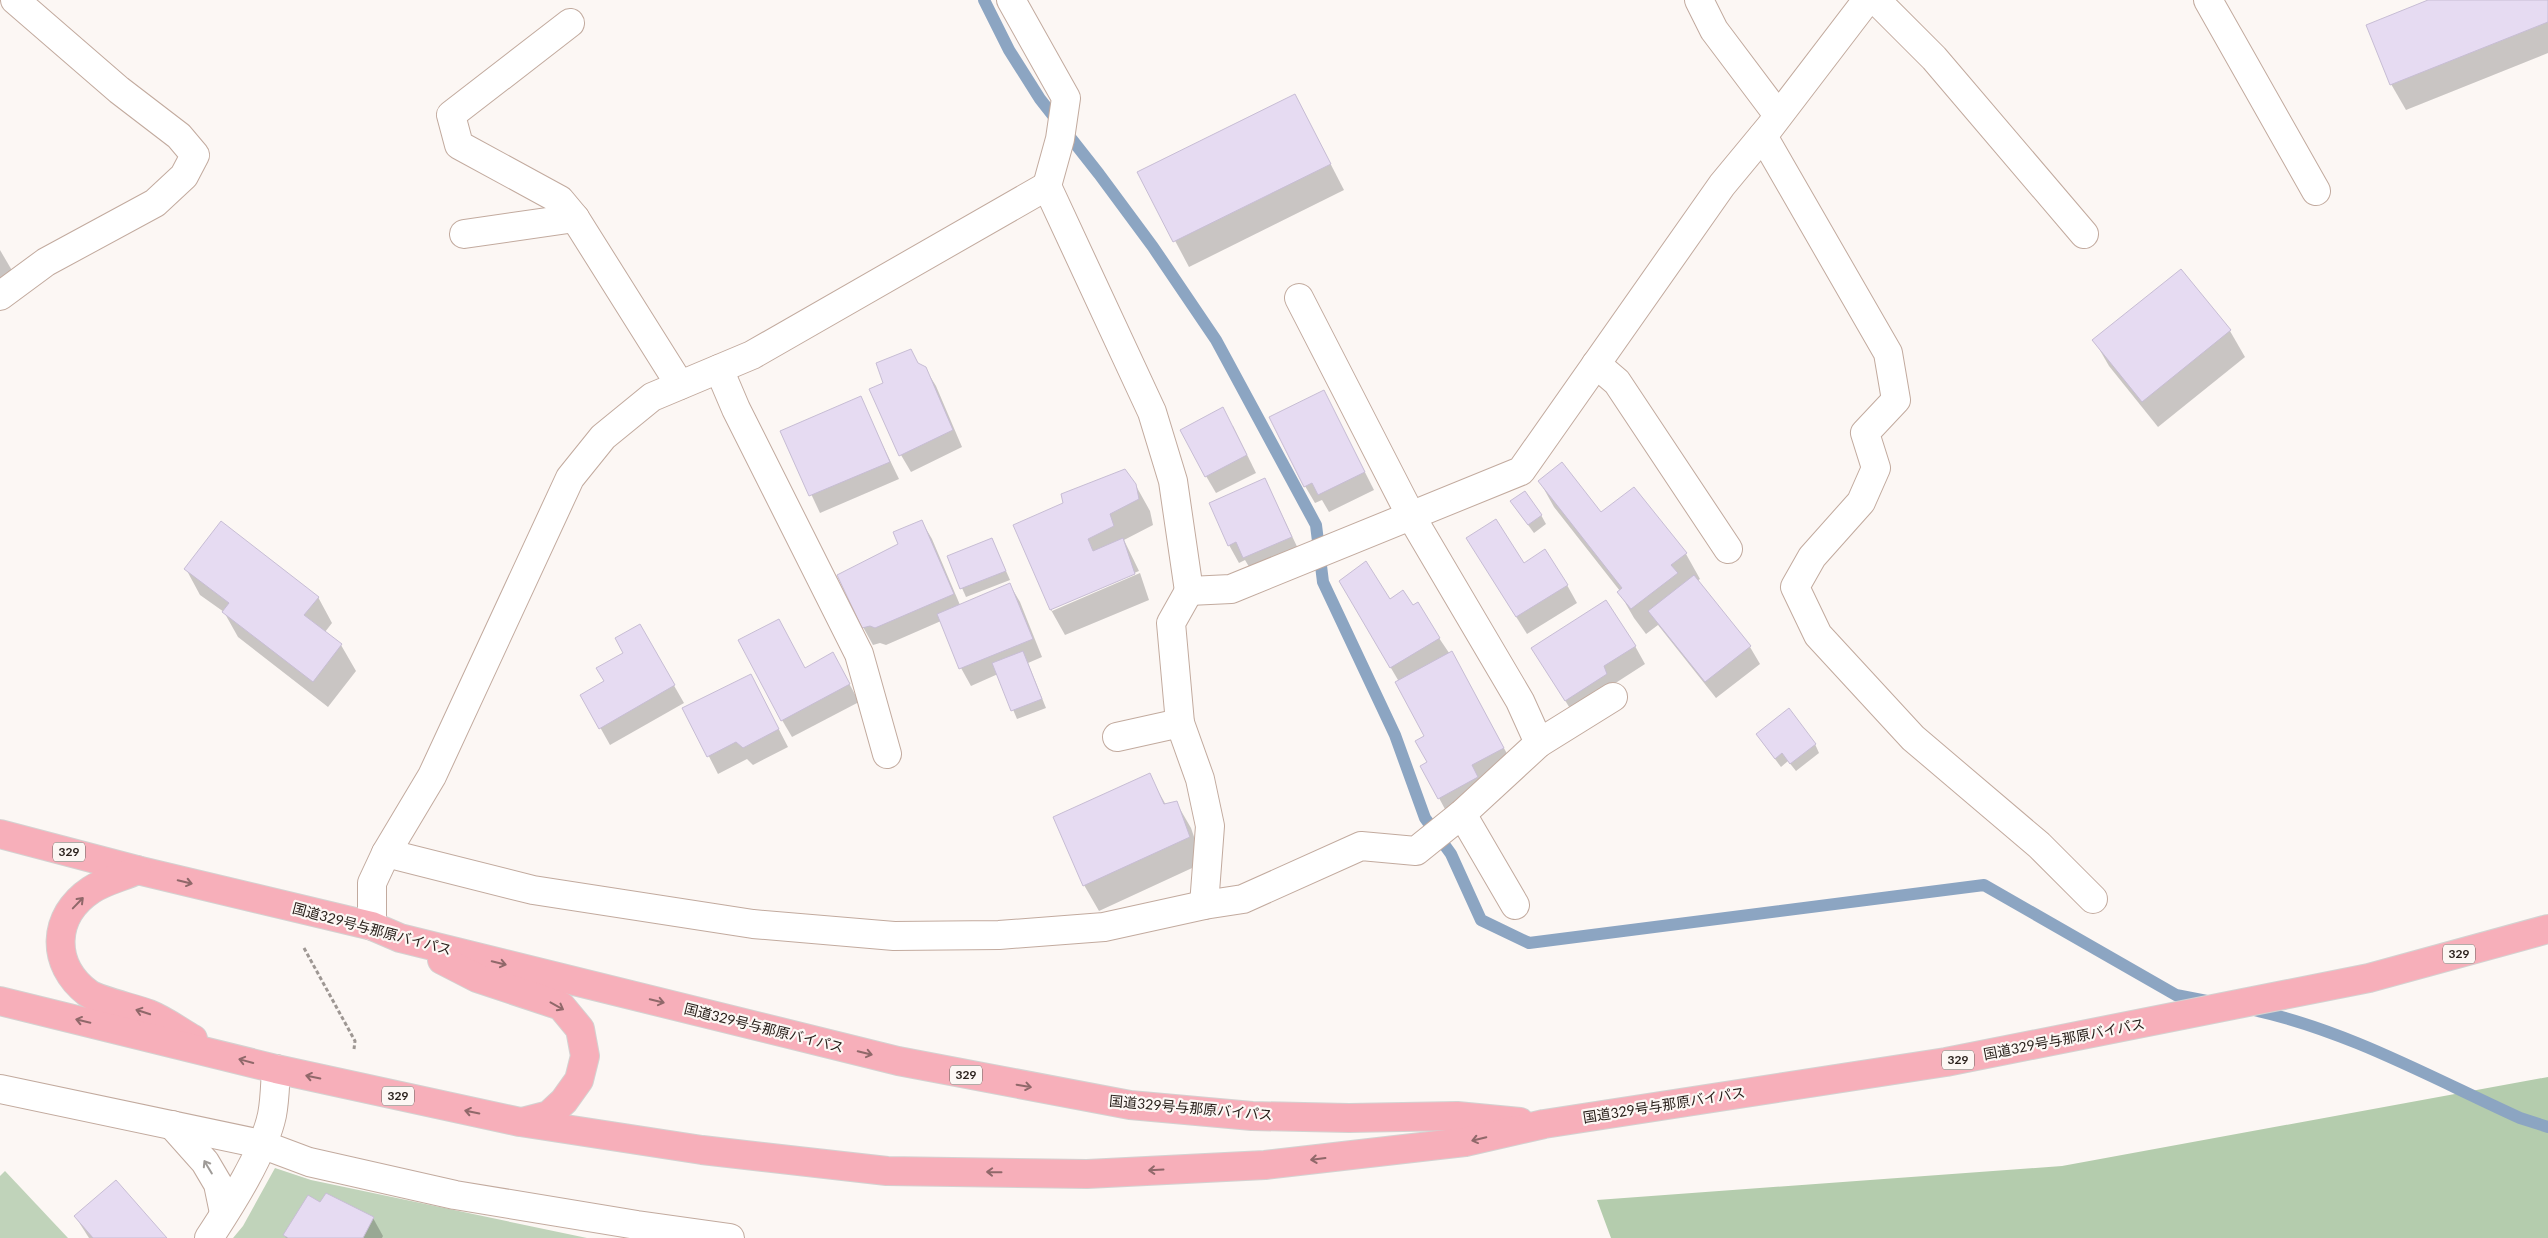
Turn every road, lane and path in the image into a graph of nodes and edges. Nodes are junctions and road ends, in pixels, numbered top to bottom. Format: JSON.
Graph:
{"nodes":[{"id":1,"x":16,"y":0,"type":"edge"},
{"id":2,"x":1011,"y":0,"type":"edge"},
{"id":3,"x":1698,"y":0,"type":"edge"},
{"id":4,"x":1867,"y":0,"type":"edge"},
{"id":5,"x":1876,"y":0,"type":"edge"},
{"id":6,"x":2208,"y":0,"type":"edge"},
{"id":7,"x":570,"y":24,"type":"dead end"},
{"id":8,"x":1770,"y":126,"type":"junction"},
{"id":9,"x":1047,"y":186,"type":"junction"},
{"id":10,"x":2316,"y":191,"type":"dead end"},
{"id":11,"x":575,"y":218,"type":"junction"},
{"id":12,"x":464,"y":234,"type":"dead end"},
{"id":13,"x":2084,"y":234,"type":"dead end"},
{"id":14,"x":0,"y":296,"type":"edge"},
{"id":15,"x":1299,"y":298,"type":"dead end"},
{"id":16,"x":1596,"y":364,"type":"junction"},
{"id":17,"x":719,"y":369,"type":"junction"},
{"id":18,"x":680,"y":385,"type":"junction"},
{"id":19,"x":1411,"y":516,"type":"junction"},
{"id":20,"x":1728,"y":548,"type":"dead end"},
{"id":21,"x":1189,"y":591,"type":"junction"},
{"id":22,"x":1613,"y":697,"type":"dead end"},
{"id":23,"x":1180,"y":723,"type":"junction"},
{"id":24,"x":1117,"y":737,"type":"dead end"},
{"id":25,"x":1539,"y":743,"type":"junction"},
{"id":26,"x":887,"y":754,"type":"dead end"},
{"id":27,"x":1462,"y":814,"type":"junction"},
{"id":28,"x":0,"y":834,"type":"edge"},
{"id":29,"x":386,"y":853,"type":"junction"},
{"id":30,"x":137,"y":870,"type":"junction"},
{"id":31,"x":2093,"y":899,"type":"dead end"},
{"id":32,"x":1204,"y":905,"type":"junction"},
{"id":33,"x":1515,"y":905,"type":"dead end"},
{"id":34,"x":372,"y":926,"type":"junction"},
{"id":35,"x":2548,"y":930,"type":"edge"},
{"id":36,"x":400,"y":938,"type":"junction"},
{"id":37,"x":303,"y":946,"type":"dead end"},
{"id":38,"x":0,"y":1001,"type":"edge"},
{"id":39,"x":354,"y":1050,"type":"dead end"},
{"id":40,"x":216,"y":1053,"type":"junction"},
{"id":41,"x":276,"y":1069,"type":"junction"},
{"id":42,"x":0,"y":1089,"type":"edge"},
{"id":43,"x":520,"y":1122,"type":"junction"},
{"id":44,"x":1544,"y":1124,"type":"junction"},
{"id":45,"x":172,"y":1126,"type":"junction"},
{"id":46,"x":262,"y":1144,"type":"junction"},
{"id":47,"x":224,"y":1213,"type":"junction"},
{"id":48,"x":209,"y":1238,"type":"edge"},
{"id":49,"x":730,"y":1238,"type":"edge"}],
"edges":[{"from":1,"to":14,"type":"street"},
{"from":2,"to":9,"type":"street"},
{"from":3,"to":8,"type":"street"},
{"from":4,"to":8,"type":"street"},
{"from":5,"to":13,"type":"street"},
{"from":6,"to":10,"type":"street"},
{"from":7,"to":11,"type":"street"},
{"from":8,"to":16,"type":"street"},
{"from":8,"to":31,"type":"street"},
{"from":9,"to":17,"type":"street"},
{"from":9,"to":21,"type":"street"},
{"from":11,"to":12,"type":"street"},
{"from":11,"to":18,"type":"street"},
{"from":15,"to":19,"type":"street"},
{"from":16,"to":19,"type":"street"},
{"from":16,"to":20,"type":"street"},
{"from":17,"to":18,"type":"street"},
{"from":17,"to":26,"type":"street"},
{"from":18,"to":29,"type":"street"},
{"from":19,"to":21,"type":"street"},
{"from":19,"to":25,"type":"street"},
{"from":21,"to":23,"type":"street"},
{"from":22,"to":25,"type":"street"},
{"from":23,"to":24,"type":"street"},
{"from":23,"to":32,"type":"street"},
{"from":25,"to":27,"type":"street"},
{"from":27,"to":32,"type":"street"},
{"from":27,"to":33,"type":"street"},
{"from":28,"to":30,"type":"highway","name":"国道329号与那原バイパス","number":"329"},
{"from":29,"to":32,"type":"street"},
{"from":29,"to":34,"type":"street"},
{"from":30,"to":34,"type":"highway","name":"国道329号与那原バイパス","number":"329","one_way":true},
{"from":40,"to":30,"type":"highway","one_way":true},
{"from":34,"to":36,"type":"highway","name":"国道329号与那原バイパス","number":"329"},
{"from":35,"to":44,"type":"highway","name":"国道329号与那原バイパス","number":"329"},
{"from":36,"to":43,"type":"highway","one_way":true},
{"from":36,"to":44,"type":"highway","name":"国道329号与那原バイパス","number":"329","one_way":true},
{"from":37,"to":39,"type":"path"},
{"from":40,"to":38,"type":"highway","name":"国道329号与那原バイパス","number":"329","one_way":true},
{"from":41,"to":40,"type":"highway","name":"国道329号与那原バイパス","number":"329","one_way":true},
{"from":43,"to":41,"type":"highway","name":"国道329号与那原バイパス","number":"329","one_way":true},
{"from":41,"to":46,"type":"street"},
{"from":42,"to":45,"type":"street"},
{"from":44,"to":43,"type":"highway","name":"国道329号与那原バイパス","number":"329","one_way":true},
{"from":45,"to":46,"type":"street"},
{"from":47,"to":45,"type":"street","one_way":true},
{"from":46,"to":47,"type":"street"},
{"from":46,"to":49,"type":"street"},
{"from":47,"to":48,"type":"street"}]}
